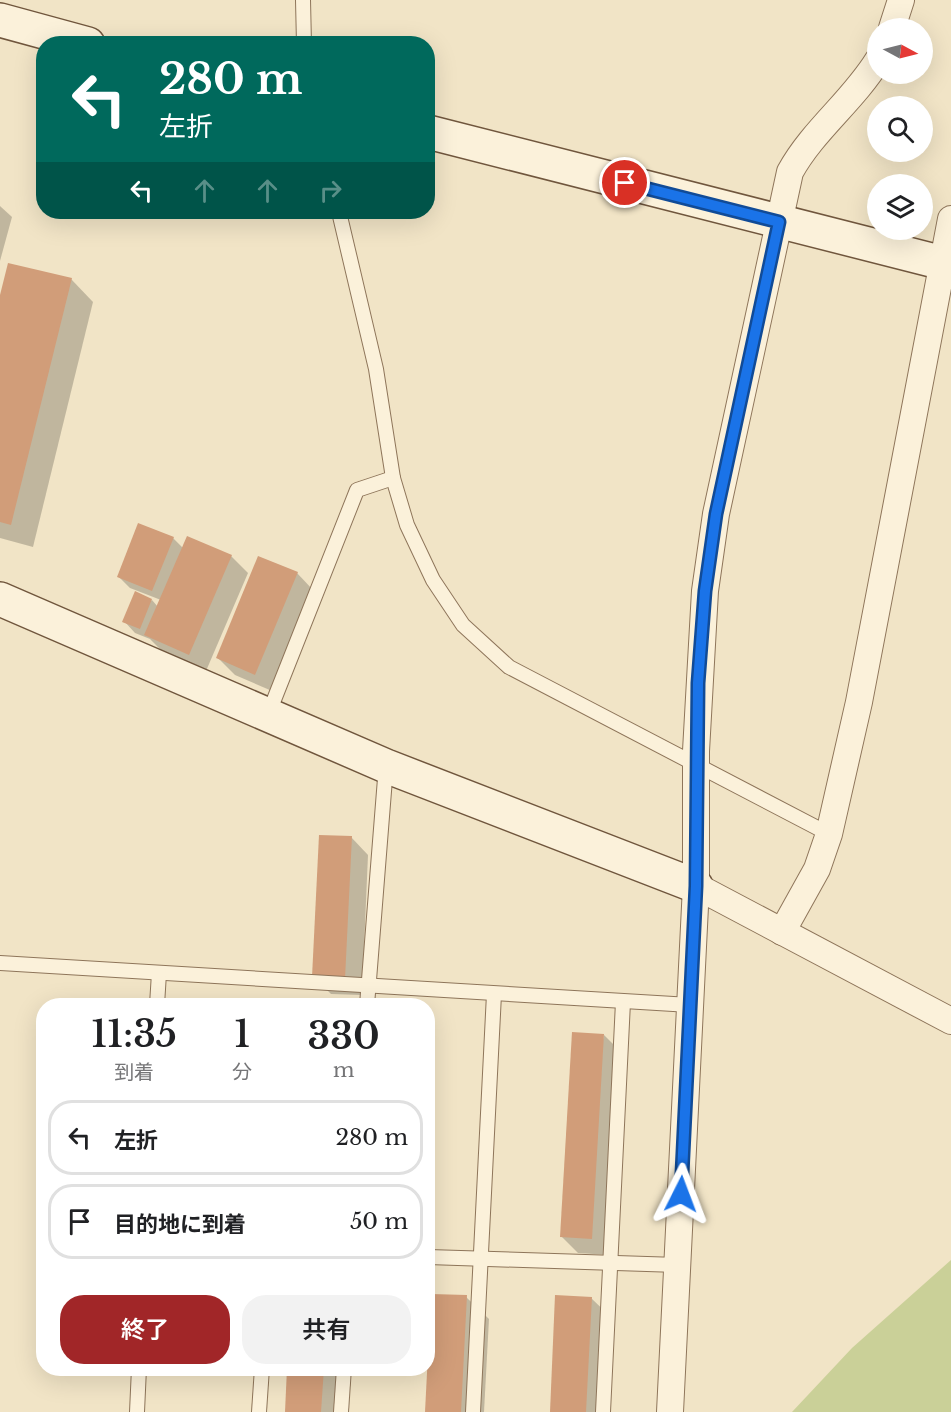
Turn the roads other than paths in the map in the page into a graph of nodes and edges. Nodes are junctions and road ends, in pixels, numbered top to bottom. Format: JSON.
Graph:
{"nodes":[{"id":1,"x":303,"y":0,"type":"edge"},
{"id":2,"x":901,"y":0,"type":"edge"},
{"id":3,"x":895,"y":18,"type":"edge"},
{"id":4,"x":0,"y":20,"type":"edge"},
{"id":5,"x":59,"y":36,"type":"edge"},
{"id":6,"x":304,"y":36,"type":"edge"},
{"id":7,"x":867,"y":76,"type":"edge"},
{"id":8,"x":435,"y":134,"type":"edge"},
{"id":9,"x":341,"y":219,"type":"edge"},
{"id":10,"x":951,"y":219,"type":"edge"},
{"id":11,"x":779,"y":222,"type":"junction"},
{"id":12,"x":946,"y":264,"type":"edge"},
{"id":13,"x":393,"y":478,"type":"junction"},
{"id":14,"x":0,"y":599,"type":"edge"},
{"id":15,"x":268,"y":715,"type":"junction"},
{"id":16,"x":696,"y":765,"type":"junction"},
{"id":17,"x":386,"y":766,"type":"junction"},
{"id":18,"x":829,"y":834,"type":"junction"},
{"id":19,"x":696,"y":886,"type":"junction"},
{"id":20,"x":782,"y":932,"type":"junction"},
{"id":21,"x":0,"y":963,"type":"edge"},
{"id":22,"x":159,"y":973,"type":"junction"},
{"id":23,"x":368,"y":987,"type":"junction"},
{"id":24,"x":494,"y":994,"type":"junction"},
{"id":25,"x":157,"y":998,"type":"edge"},
{"id":26,"x":367,"y":998,"type":"edge"},
{"id":27,"x":623,"y":1002,"type":"junction"},
{"id":28,"x":690,"y":1005,"type":"junction"},
{"id":29,"x":951,"y":1021,"type":"edge"},
{"id":30,"x":435,"y":1257,"type":"edge"},
{"id":31,"x":481,"y":1260,"type":"junction"},
{"id":32,"x":608,"y":1264,"type":"junction"},
{"id":33,"x":678,"y":1265,"type":"junction"},
{"id":34,"x":139,"y":1376,"type":"edge"},
{"id":35,"x":261,"y":1376,"type":"edge"},
{"id":36,"x":343,"y":1376,"type":"edge"},
{"id":37,"x":137,"y":1412,"type":"edge"},
{"id":38,"x":259,"y":1412,"type":"edge"},
{"id":39,"x":341,"y":1412,"type":"edge"},
{"id":40,"x":473,"y":1412,"type":"edge"},
{"id":41,"x":603,"y":1412,"type":"edge"},
{"id":42,"x":670,"y":1412,"type":"edge"}],
"edges":[{"from":1,"to":6,"type":"lane"},
{"from":2,"to":3,"type":"street"},
{"from":4,"to":5,"type":"street"},
{"from":7,"to":11,"type":"street"},
{"from":8,"to":11,"type":"street"},
{"from":9,"to":13,"type":"lane"},
{"from":10,"to":12,"type":"street"},
{"from":11,"to":12,"type":"street"},
{"from":11,"to":16,"type":"street"},
{"from":12,"to":18,"type":"street"},
{"from":13,"to":15,"type":"lane"},
{"from":13,"to":16,"type":"lane"},
{"from":14,"to":15,"type":"street"},
{"from":15,"to":17,"type":"street"},
{"from":16,"to":18,"type":"lane"},
{"from":16,"to":19,"type":"street"},
{"from":17,"to":19,"type":"street"},
{"from":17,"to":23,"type":"lane"},
{"from":18,"to":20,"type":"street"},
{"from":19,"to":20,"type":"street"},
{"from":19,"to":28,"type":"street"},
{"from":20,"to":29,"type":"street"},
{"from":21,"to":22,"type":"lane"},
{"from":22,"to":23,"type":"lane"},
{"from":22,"to":25,"type":"lane"},
{"from":23,"to":24,"type":"lane"},
{"from":23,"to":26,"type":"lane"},
{"from":24,"to":27,"type":"lane"},
{"from":24,"to":31,"type":"lane"},
{"from":27,"to":28,"type":"lane"},
{"from":27,"to":32,"type":"lane"},
{"from":28,"to":33,"type":"street"},
{"from":30,"to":31,"type":"lane"},
{"from":31,"to":32,"type":"lane"},
{"from":31,"to":40,"type":"lane"},
{"from":32,"to":33,"type":"lane"},
{"from":32,"to":41,"type":"lane"},
{"from":33,"to":42,"type":"street"},
{"from":34,"to":37,"type":"lane"},
{"from":35,"to":38,"type":"lane"},
{"from":36,"to":39,"type":"lane"}]}
